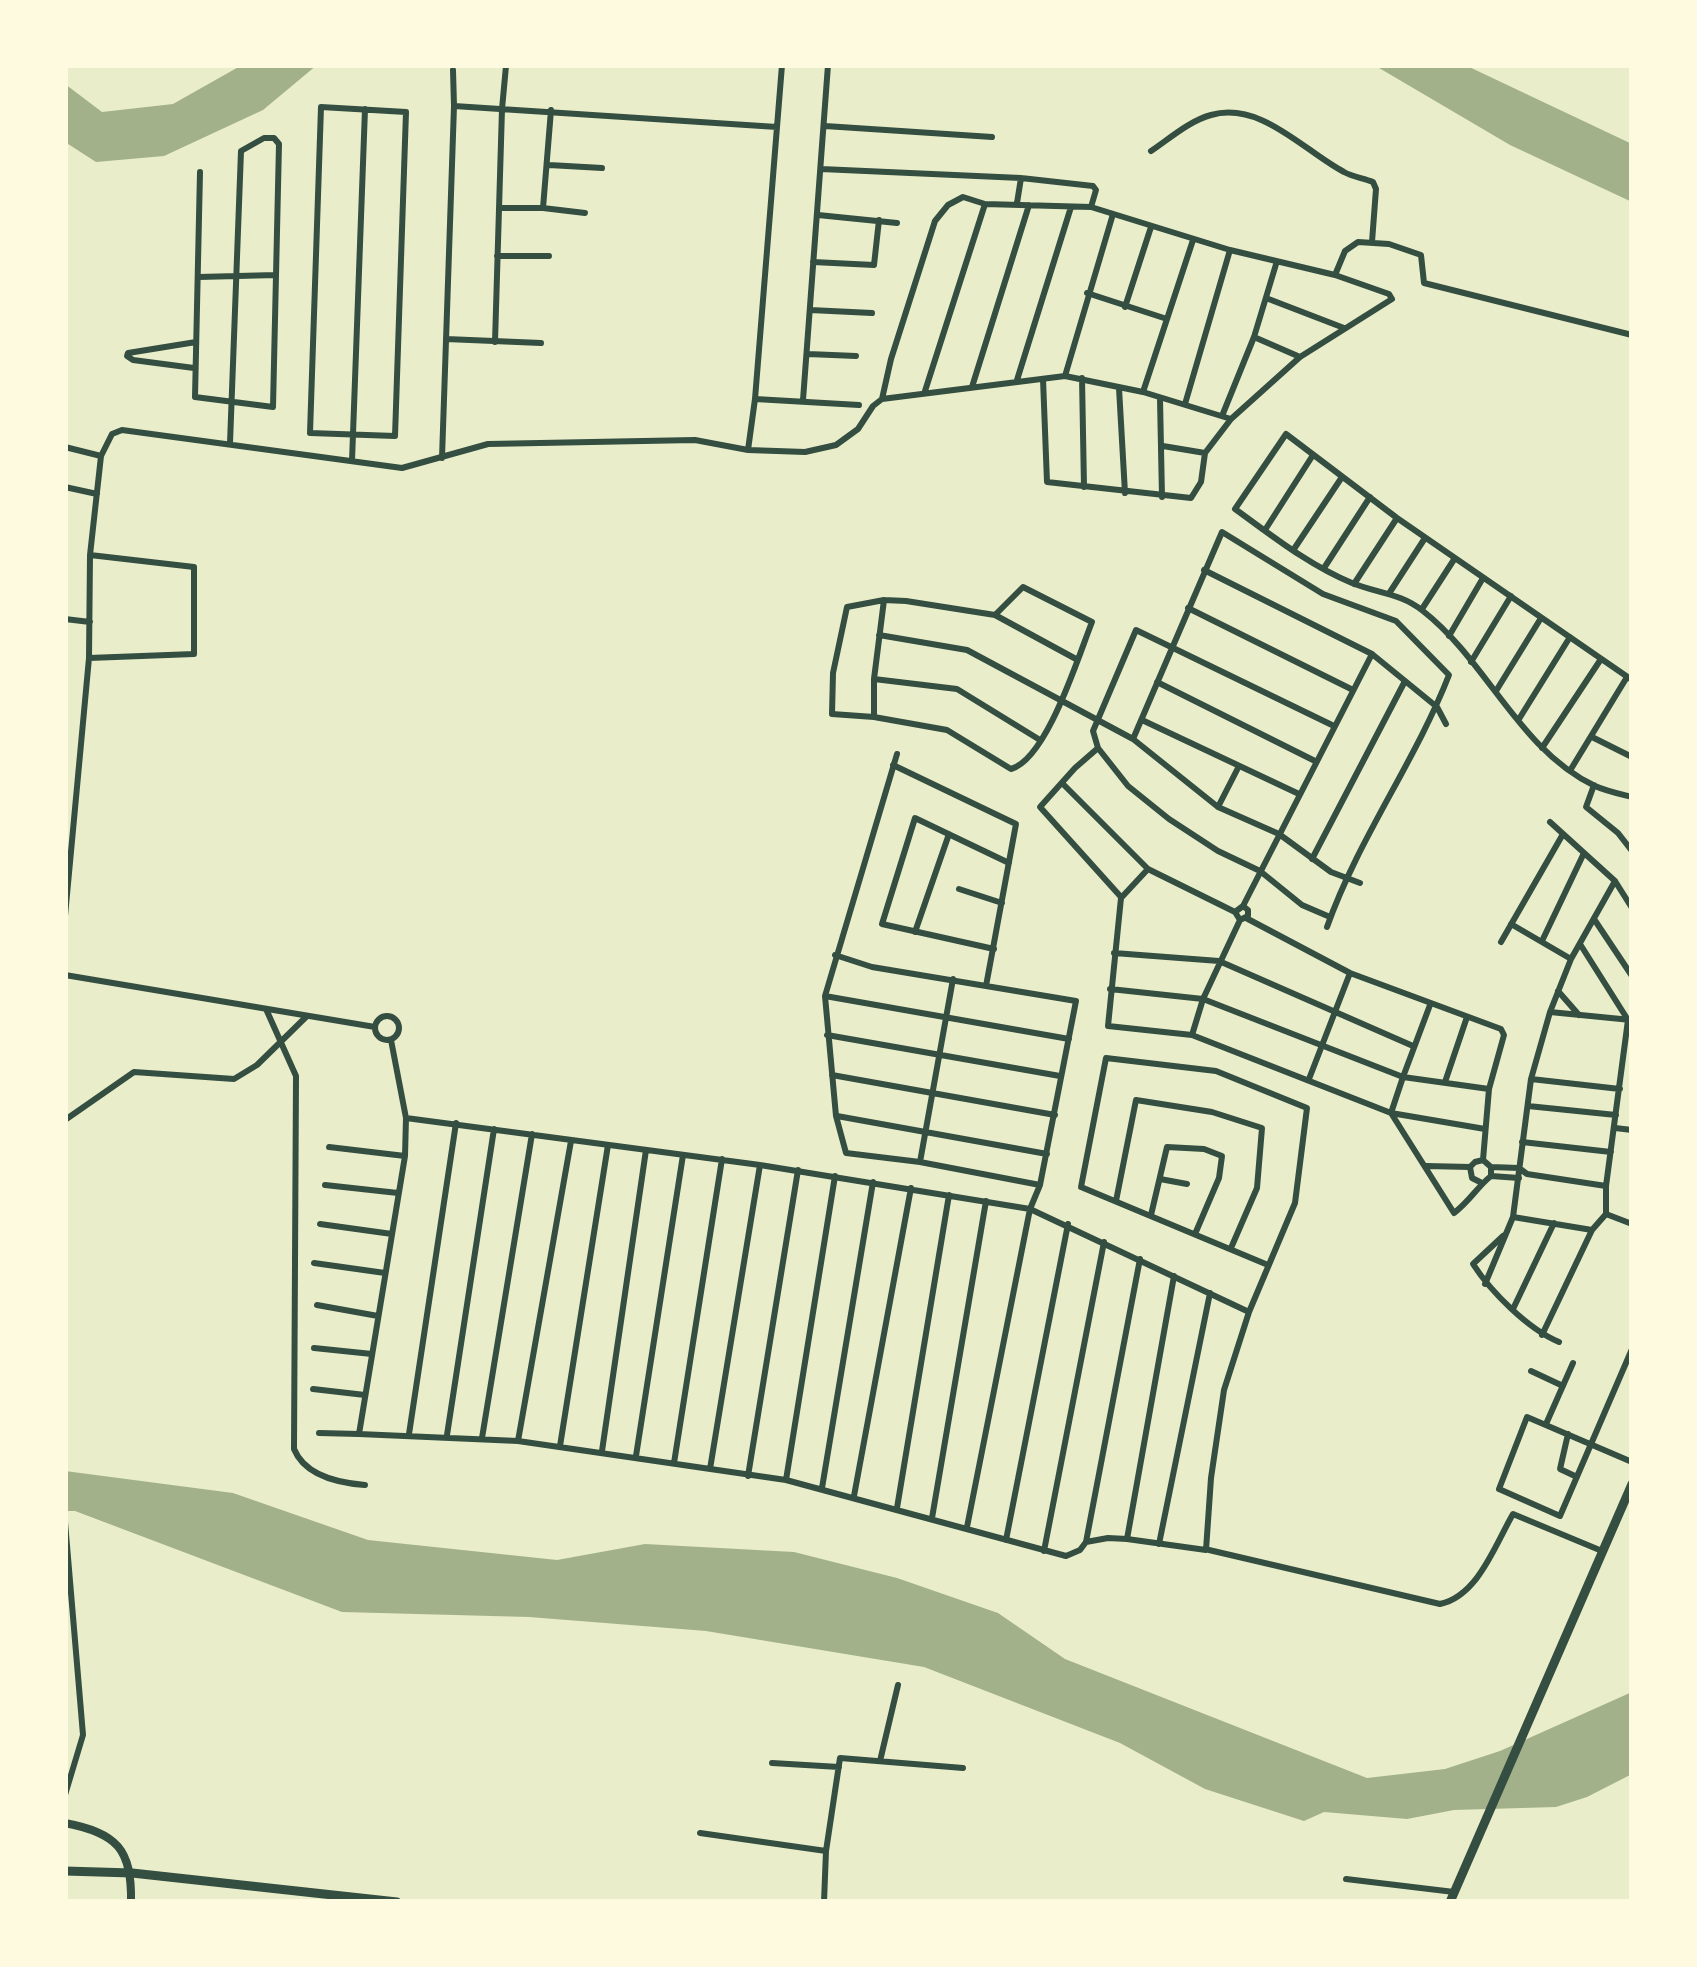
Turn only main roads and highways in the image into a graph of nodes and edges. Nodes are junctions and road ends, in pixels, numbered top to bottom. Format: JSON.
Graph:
{"nodes":[{"id":1,"x":1632,"y":1484,"type":"edge"},
{"id":2,"x":65,"y":1871,"type":"edge"},
{"id":3,"x":1452,"y":1897,"type":"edge"},
{"id":4,"x":354,"y":1899,"type":"edge"},
{"id":5,"x":397,"y":1902,"type":"edge"}],
"edges":[{"from":1,"to":3,"type":"main road"},
{"from":2,"to":4,"type":"main road"},
{"from":4,"to":5,"type":"main road"}]}
